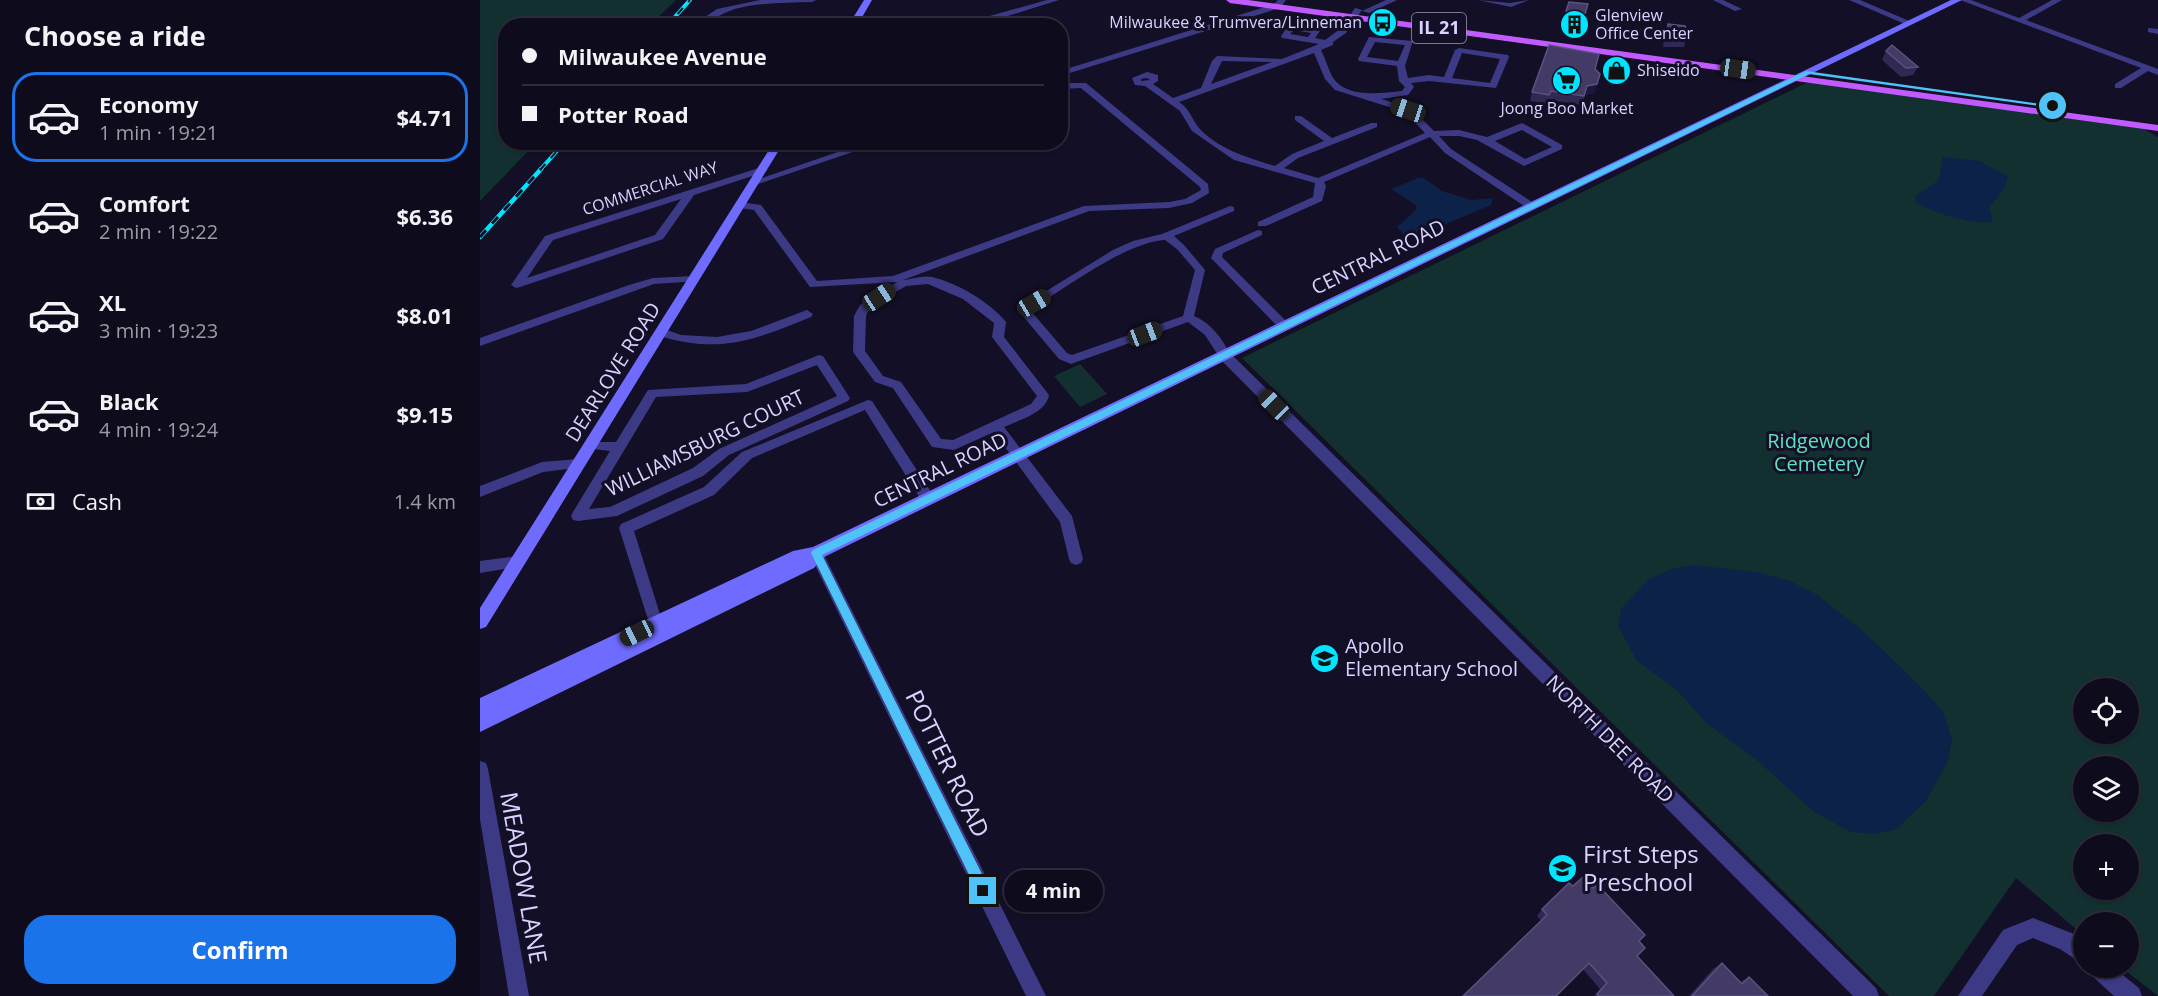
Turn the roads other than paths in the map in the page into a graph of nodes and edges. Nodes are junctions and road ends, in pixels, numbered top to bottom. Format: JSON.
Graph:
{"nodes":[{"id":1,"x":812,"y":0,"type":"edge"},
{"id":2,"x":868,"y":0,"type":"edge"},
{"id":3,"x":1055,"y":0,"type":"edge"},
{"id":4,"x":1230,"y":0,"type":"edge"},
{"id":5,"x":1482,"y":0,"type":"edge"},
{"id":6,"x":1526,"y":0,"type":"edge"},
{"id":7,"x":1717,"y":0,"type":"edge"},
{"id":8,"x":1852,"y":0,"type":"edge"},
{"id":9,"x":1958,"y":0,"type":"edge"},
{"id":10,"x":1964,"y":0,"type":"edge"},
{"id":11,"x":2058,"y":0,"type":"edge"},
{"id":12,"x":1389,"y":1,"type":"edge"},
{"id":13,"x":1279,"y":2,"type":"edge"},
{"id":14,"x":1738,"y":9,"type":"dead end"},
{"id":15,"x":1359,"y":13,"type":"junction"},
{"id":16,"x":1389,"y":14,"type":"junction"},
{"id":17,"x":702,"y":18,"type":"edge"},
{"id":18,"x":857,"y":18,"type":"edge"},
{"id":19,"x":992,"y":18,"type":"edge"},
{"id":20,"x":2019,"y":20,"type":"junction"},
{"id":21,"x":1910,"y":23,"type":"junction"},
{"id":22,"x":1310,"y":40,"type":"dead end"},
{"id":23,"x":1330,"y":43,"type":"junction"},
{"id":24,"x":1317,"y":49,"type":"junction"},
{"id":25,"x":1601,"y":50,"type":"junction"},
{"id":26,"x":1669,"y":53,"type":"junction"},
{"id":27,"x":1283,"y":61,"type":"junction"},
{"id":28,"x":1400,"y":64,"type":"junction"},
{"id":29,"x":2147,"y":68,"type":"junction"},
{"id":30,"x":1068,"y":71,"type":"edge"},
{"id":31,"x":1808,"y":72,"type":"junction"},
{"id":32,"x":2158,"y":72,"type":"edge"},
{"id":33,"x":1797,"y":78,"type":"junction"},
{"id":34,"x":1447,"y":80,"type":"junction"},
{"id":35,"x":1403,"y":81,"type":"junction"},
{"id":36,"x":1147,"y":84,"type":"dead end"},
{"id":37,"x":1068,"y":86,"type":"edge"},
{"id":38,"x":2118,"y":86,"type":"dead end"},
{"id":39,"x":1205,"y":88,"type":"junction"},
{"id":40,"x":1367,"y":98,"type":"junction"},
{"id":41,"x":1172,"y":101,"type":"junction"},
{"id":42,"x":1298,"y":118,"type":"dead end"},
{"id":43,"x":2158,"y":123,"type":"edge"},
{"id":44,"x":1374,"y":125,"type":"dead end"},
{"id":45,"x":2158,"y":128,"type":"edge"},
{"id":46,"x":1430,"y":134,"type":"junction"},
{"id":47,"x":1489,"y":140,"type":"junction"},
{"id":48,"x":1331,"y":142,"type":"junction"},
{"id":49,"x":774,"y":150,"type":"edge"},
{"id":50,"x":850,"y":150,"type":"edge"},
{"id":51,"x":1278,"y":168,"type":"junction"},
{"id":52,"x":758,"y":176,"type":"junction"},
{"id":53,"x":1318,"y":181,"type":"junction"},
{"id":54,"x":690,"y":193,"type":"junction"},
{"id":55,"x":740,"y":205,"type":"junction"},
{"id":56,"x":1531,"y":206,"type":"junction"},
{"id":57,"x":1230,"y":209,"type":"dead end"},
{"id":58,"x":1167,"y":237,"type":"junction"},
{"id":59,"x":694,"y":279,"type":"junction"},
{"id":60,"x":807,"y":314,"type":"dead end"},
{"id":61,"x":1188,"y":318,"type":"junction"},
{"id":62,"x":1284,"y":326,"type":"junction"},
{"id":63,"x":661,"y":332,"type":"junction"},
{"id":64,"x":480,"y":342,"type":"edge"},
{"id":65,"x":1224,"y":355,"type":"junction"},
{"id":66,"x":997,"y":427,"type":"junction"},
{"id":67,"x":591,"y":445,"type":"junction"},
{"id":68,"x":618,"y":447,"type":"junction"},
{"id":69,"x":1019,"y":454,"type":"junction"},
{"id":70,"x":578,"y":464,"type":"junction"},
{"id":71,"x":480,"y":492,"type":"edge"},
{"id":72,"x":928,"y":499,"type":"junction"},
{"id":73,"x":816,"y":553,"type":"junction"},
{"id":74,"x":1076,"y":559,"type":"dead end"},
{"id":75,"x":518,"y":561,"type":"junction"},
{"id":76,"x":480,"y":567,"type":"edge"},
{"id":77,"x":480,"y":622,"type":"edge"},
{"id":78,"x":656,"y":624,"type":"junction"},
{"id":79,"x":480,"y":707,"type":"edge"},
{"id":80,"x":480,"y":724,"type":"edge"},
{"id":81,"x":480,"y":769,"type":"edge"},
{"id":82,"x":2073,"y":946,"type":"edge"},
{"id":83,"x":2110,"y":978,"type":"edge"},
{"id":84,"x":519,"y":996,"type":"edge"},
{"id":85,"x":1036,"y":996,"type":"edge"},
{"id":86,"x":1868,"y":996,"type":"edge"},
{"id":87,"x":1970,"y":996,"type":"edge"},
{"id":88,"x":2131,"y":996,"type":"edge"}],
"edges":[{"from":1,"to":17,"type":"street"},
{"from":2,"to":18,"type":"main road"},
{"from":3,"to":19,"type":"street"},
{"from":4,"to":13,"type":"main road","number":"IL 21"},
{"from":5,"to":6,"type":"street"},
{"from":7,"to":14,"type":"street"},
{"from":8,"to":21,"type":"street"},
{"from":9,"to":21,"type":"main road","name":"CENTRAL ROAD"},
{"from":10,"to":20,"type":"street"},
{"from":11,"to":20,"type":"street"},
{"from":12,"to":15,"type":"street"},
{"from":12,"to":16,"type":"street"},
{"from":13,"to":15,"type":"main road","number":"IL 21"},
{"from":13,"to":30,"type":"street"},
{"from":15,"to":16,"type":"main road","number":"IL 21"},
{"from":15,"to":23,"type":"street"},
{"from":15,"to":25,"type":"main road","number":"IL 21"},
{"from":16,"to":26,"type":"main road","number":"IL 21"},
{"from":20,"to":29,"type":"street"},
{"from":21,"to":31,"type":"main road","name":"CENTRAL ROAD"},
{"from":22,"to":23,"type":"street"},
{"from":23,"to":24,"type":"street"},
{"from":24,"to":27,"type":"street"},
{"from":24,"to":40,"type":"street"},
{"from":25,"to":26,"type":"main road"},
{"from":25,"to":33,"type":"main road","number":"IL 21"},
{"from":26,"to":31,"type":"main road","number":"IL 21"},
{"from":27,"to":39,"type":"street"},
{"from":27,"to":39,"type":"street"},
{"from":28,"to":28,"type":"street"},
{"from":28,"to":35,"type":"street"},
{"from":29,"to":32,"type":"street"},
{"from":29,"to":38,"type":"street"},
{"from":31,"to":33,"type":"main road","name":"CENTRAL ROAD"},
{"from":31,"to":43,"type":"main road","number":"IL 21"},
{"from":33,"to":45,"type":"main road","number":"IL 21"},
{"from":33,"to":56,"type":"main road","name":"CENTRAL ROAD"},
{"from":34,"to":34,"type":"street"},
{"from":34,"to":35,"type":"street"},
{"from":35,"to":40,"type":"street"},
{"from":36,"to":41,"type":"street"},
{"from":37,"to":55,"type":"street"},
{"from":39,"to":41,"type":"street"},
{"from":40,"to":46,"type":"street"},
{"from":41,"to":51,"type":"street"},
{"from":42,"to":48,"type":"street"},
{"from":44,"to":48,"type":"street"},
{"from":46,"to":47,"type":"street"},
{"from":46,"to":53,"type":"street"},
{"from":46,"to":56,"type":"street"},
{"from":47,"to":47,"type":"street"},
{"from":48,"to":51,"type":"street"},
{"from":49,"to":52,"type":"main road","name":"DEARLOVE ROAD"},
{"from":50,"to":52,"type":"street","name":"COMMERCIAL WAY"},
{"from":51,"to":53,"type":"street"},
{"from":52,"to":54,"type":"street","name":"COMMERCIAL WAY"},
{"from":52,"to":55,"type":"main road","name":"DEARLOVE ROAD"},
{"from":53,"to":62,"type":"street"},
{"from":54,"to":54,"type":"street","name":"COMMERCIAL WAY"},
{"from":55,"to":59,"type":"main road","name":"DEARLOVE ROAD"},
{"from":56,"to":62,"type":"main road","name":"CENTRAL ROAD"},
{"from":57,"to":58,"type":"street"},
{"from":58,"to":61,"type":"street"},
{"from":58,"to":61,"type":"street"},
{"from":59,"to":63,"type":"main road","name":"DEARLOVE ROAD"},
{"from":59,"to":64,"type":"street"},
{"from":60,"to":63,"type":"street"},
{"from":61,"to":65,"type":"street"},
{"from":62,"to":65,"type":"main road","name":"CENTRAL ROAD"},
{"from":63,"to":67,"type":"main road","name":"DEARLOVE ROAD"},
{"from":65,"to":69,"type":"main road","name":"CENTRAL ROAD"},
{"from":65,"to":86,"type":"street","name":"NORTH DEE ROAD"},
{"from":66,"to":66,"type":"street"},
{"from":66,"to":69,"type":"street"},
{"from":67,"to":68,"type":"street"},
{"from":67,"to":70,"type":"main road","name":"DEARLOVE ROAD"},
{"from":68,"to":68,"type":"street","name":"WILLIAMSBURG COURT"},
{"from":69,"to":72,"type":"main road","name":"CENTRAL ROAD"},
{"from":69,"to":74,"type":"street"},
{"from":70,"to":71,"type":"street"},
{"from":70,"to":75,"type":"main road","name":"DEARLOVE ROAD"},
{"from":72,"to":73,"type":"main road","name":"CENTRAL ROAD"},
{"from":72,"to":78,"type":"street"},
{"from":73,"to":78,"type":"main road","name":"CENTRAL ROAD"},
{"from":73,"to":80,"type":"main road","name":"CENTRAL ROAD"},
{"from":73,"to":85,"type":"street","name":"POTTER ROAD"},
{"from":75,"to":76,"type":"street"},
{"from":75,"to":77,"type":"main road","name":"DEARLOVE ROAD"},
{"from":78,"to":79,"type":"main road","name":"CENTRAL ROAD"},
{"from":81,"to":84,"type":"street","name":"MEADOW LANE"},
{"from":82,"to":87,"type":"street"},
{"from":83,"to":88,"type":"street"}]}
